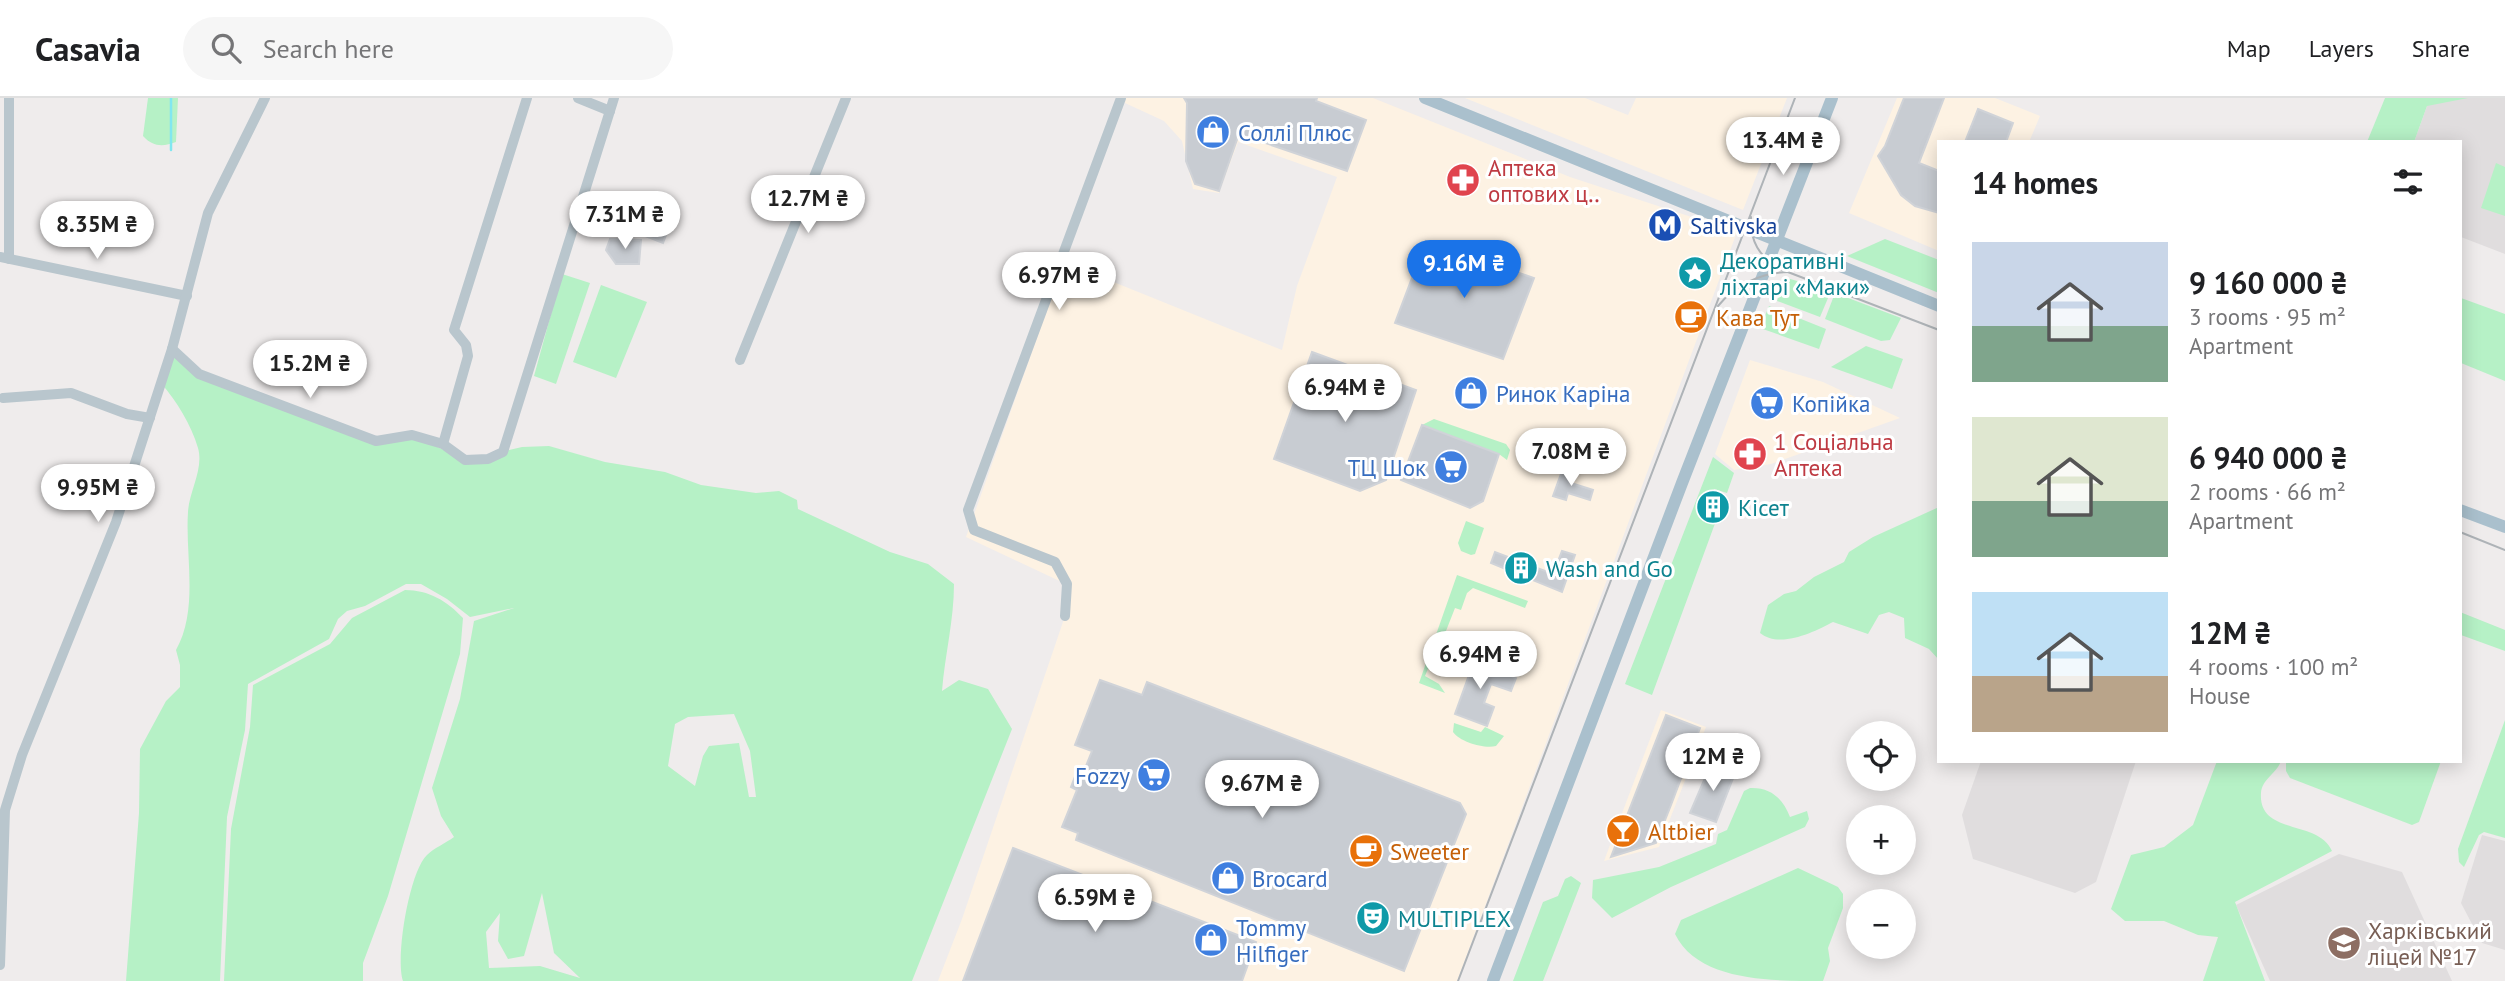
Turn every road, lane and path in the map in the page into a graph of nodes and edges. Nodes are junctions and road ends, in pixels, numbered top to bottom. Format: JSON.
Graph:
{"nodes":[{"id":1,"x":9,"y":98,"type":"edge"},
{"id":2,"x":265,"y":98,"type":"edge"},
{"id":3,"x":527,"y":98,"type":"edge"},
{"id":4,"x":578,"y":98,"type":"edge"},
{"id":5,"x":614,"y":98,"type":"edge"},
{"id":6,"x":846,"y":98,"type":"edge"},
{"id":7,"x":1121,"y":98,"type":"edge"},
{"id":8,"x":1425,"y":98,"type":"edge"},
{"id":9,"x":1832,"y":98,"type":"edge"},
{"id":10,"x":610,"y":111,"type":"junction"},
{"id":11,"x":1776,"y":239,"type":"junction"},
{"id":12,"x":5,"y":258,"type":"edge"},
{"id":13,"x":187,"y":296,"type":"junction"},
{"id":14,"x":1937,"y":305,"type":"edge"},
{"id":15,"x":172,"y":349,"type":"junction"},
{"id":16,"x":740,"y":360,"type":"dead end"},
{"id":17,"x":3,"y":398,"type":"dead end"},
{"id":18,"x":150,"y":418,"type":"junction"},
{"id":19,"x":443,"y":444,"type":"junction"},
{"id":20,"x":2462,"y":511,"type":"edge"},
{"id":21,"x":2505,"y":527,"type":"edge"},
{"id":22,"x":1065,"y":616,"type":"dead end"},
{"id":23,"x":2,"y":812,"type":"edge"},
{"id":24,"x":0,"y":965,"type":"edge"},
{"id":25,"x":1493,"y":981,"type":"edge"}],
"edges":[{"from":1,"to":12,"type":"street"},
{"from":2,"to":13,"type":"street"},
{"from":3,"to":19,"type":"street"},
{"from":4,"to":10,"type":"street"},
{"from":5,"to":10,"type":"street"},
{"from":6,"to":16,"type":"street"},
{"from":7,"to":22,"type":"street"},
{"from":8,"to":11,"type":"main road"},
{"from":9,"to":11,"type":"main road"},
{"from":10,"to":19,"type":"street"},
{"from":11,"to":14,"type":"main road"},
{"from":11,"to":25,"type":"main road"},
{"from":12,"to":13,"type":"street"},
{"from":13,"to":15,"type":"street"},
{"from":15,"to":18,"type":"street"},
{"from":15,"to":19,"type":"street"},
{"from":17,"to":18,"type":"street"},
{"from":18,"to":23,"type":"street"},
{"from":20,"to":21,"type":"main road"},
{"from":23,"to":24,"type":"street"}]}
